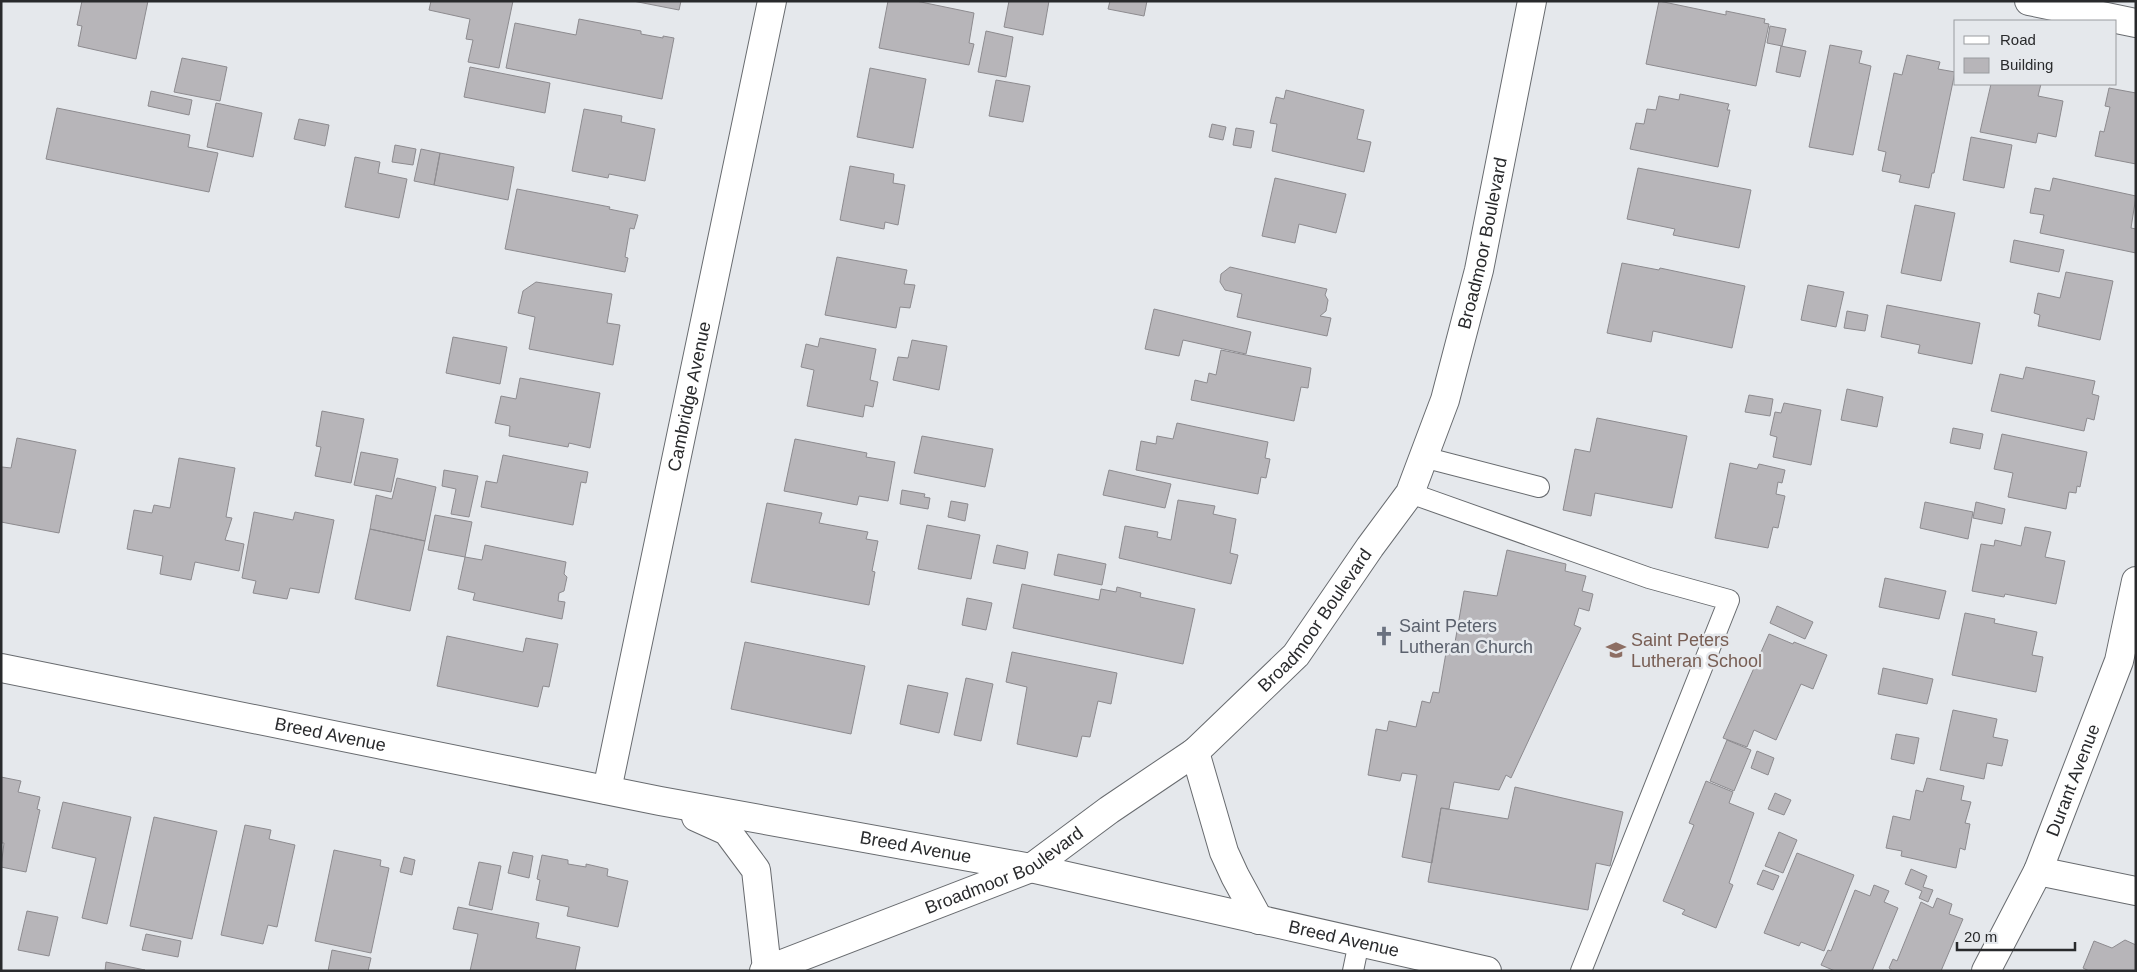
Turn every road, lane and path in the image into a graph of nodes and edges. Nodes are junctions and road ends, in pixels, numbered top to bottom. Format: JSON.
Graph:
{"nodes":[{"id":1,"x":772,"y":1,"type":"edge"},
{"id":2,"x":1532,"y":1,"type":"edge"},
{"id":3,"x":2029,"y":1,"type":"edge"},
{"id":4,"x":2136,"y":23,"type":"edge"},
{"id":5,"x":1423,"y":457,"type":"junction"},
{"id":6,"x":1539,"y":487,"type":"dead end"},
{"id":7,"x":1410,"y":493,"type":"junction"},
{"id":8,"x":2136,"y":581,"type":"edge"},
{"id":9,"x":1,"y":668,"type":"edge"},
{"id":10,"x":1195,"y":752,"type":"junction"},
{"id":11,"x":607,"y":790,"type":"junction"},
{"id":12,"x":660,"y":801,"type":"junction"},
{"id":13,"x":1030,"y":868,"type":"junction"},
{"id":14,"x":2038,"y":871,"type":"junction"},
{"id":15,"x":2136,"y":891,"type":"edge"},
{"id":16,"x":1259,"y":920,"type":"junction"},
{"id":17,"x":1359,"y":942,"type":"junction"},
{"id":18,"x":766,"y":970,"type":"edge"},
{"id":19,"x":1353,"y":971,"type":"edge"},
{"id":20,"x":1487,"y":971,"type":"edge"},
{"id":21,"x":1581,"y":971,"type":"edge"},
{"id":22,"x":1986,"y":971,"type":"edge"}],
"edges":[{"from":1,"to":11,"type":"street","name":"Cambridge Avenue"},
{"from":2,"to":5,"type":"street","name":"Broadmoor Boulevard"},
{"from":3,"to":4,"type":"street"},
{"from":5,"to":6,"type":"lane"},
{"from":5,"to":7,"type":"street","name":"Broadmoor Boulevard"},
{"from":7,"to":10,"type":"street","name":"Broadmoor Boulevard"},
{"from":7,"to":21,"type":"lane"},
{"from":8,"to":14,"type":"street","name":"Durant Avenue"},
{"from":9,"to":11,"type":"street","name":"Breed Avenue"},
{"from":10,"to":13,"type":"street","name":"Broadmoor Boulevard"},
{"from":10,"to":16,"type":"street"},
{"from":11,"to":12,"type":"street","name":"Breed Avenue"},
{"from":12,"to":13,"type":"street","name":"Breed Avenue"},
{"from":12,"to":18,"type":"street","name":"Breed Avenue"},
{"from":13,"to":16,"type":"street","name":"Breed Avenue"},
{"from":13,"to":18,"type":"street","name":"Broadmoor Boulevard"},
{"from":14,"to":15,"type":"street"},
{"from":14,"to":22,"type":"street","name":"Durant Avenue"},
{"from":16,"to":17,"type":"street","name":"Breed Avenue"},
{"from":17,"to":19,"type":"lane"},
{"from":17,"to":20,"type":"street","name":"Breed Avenue"}]}
